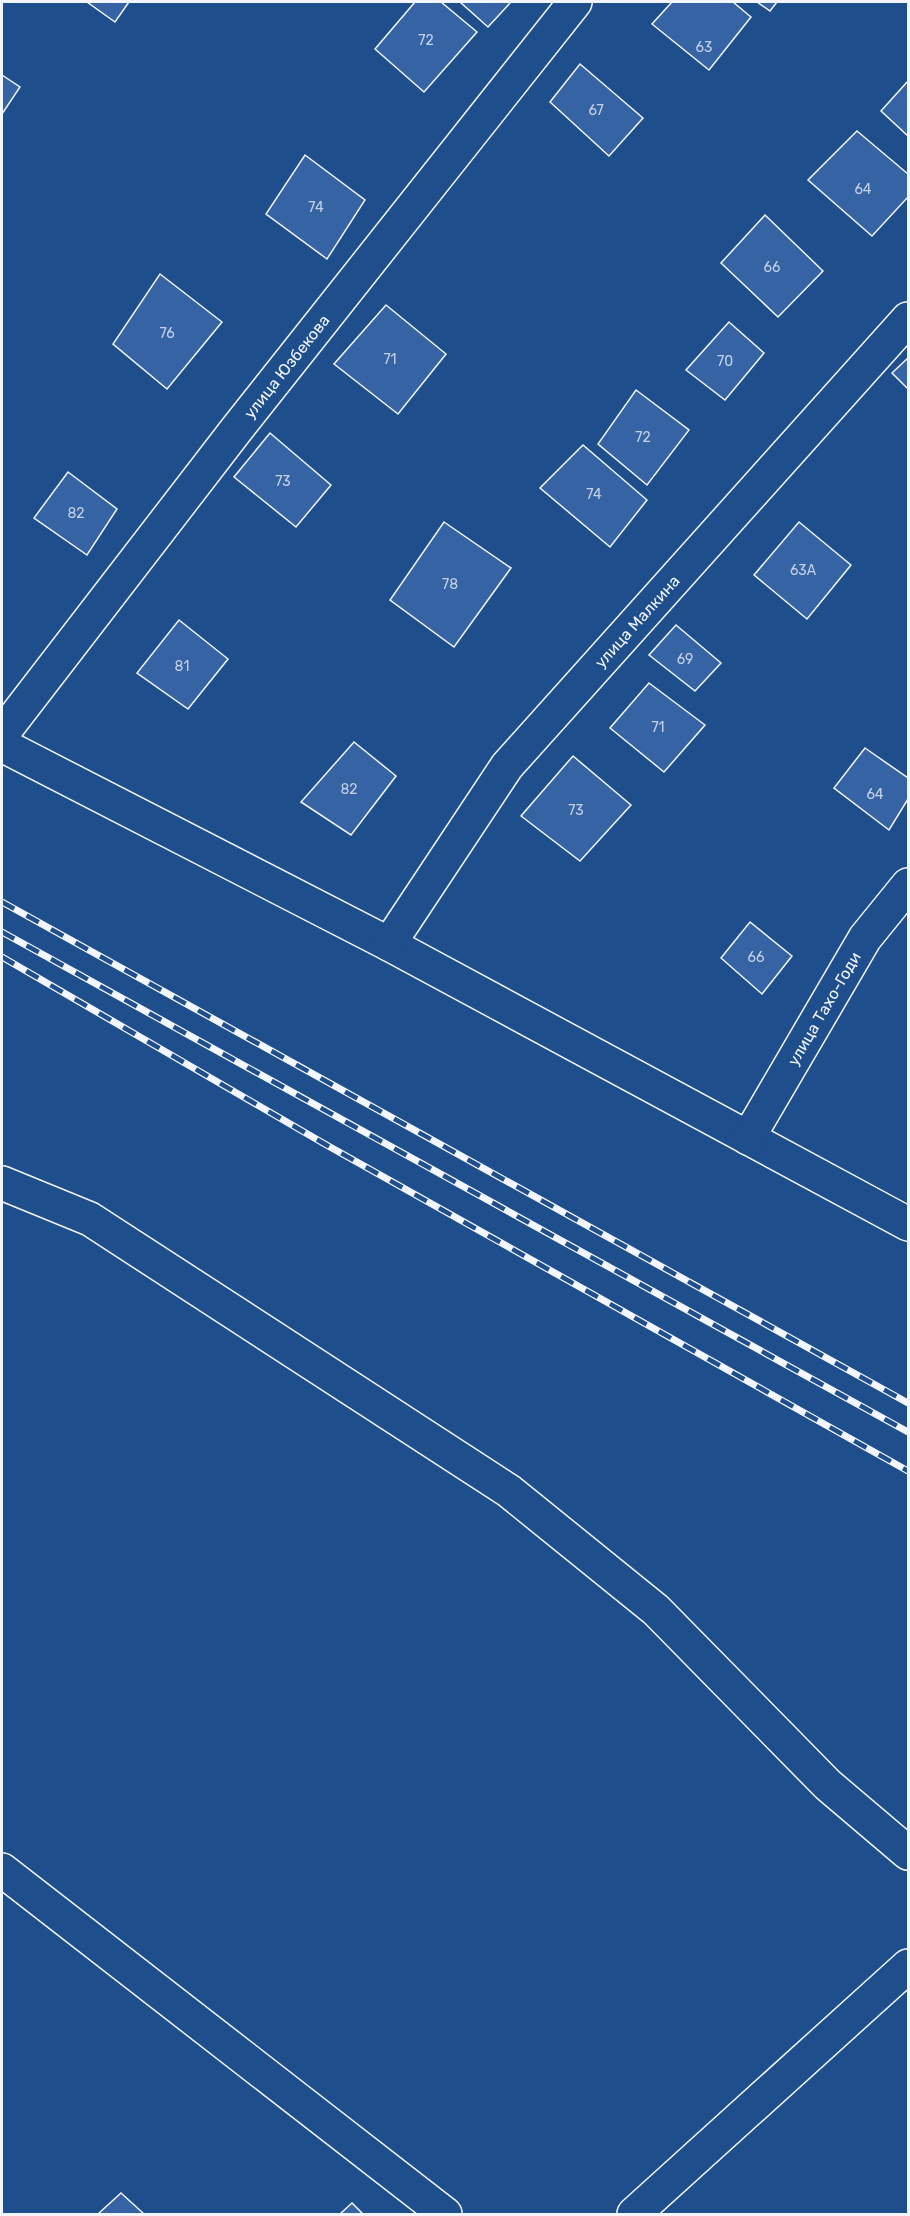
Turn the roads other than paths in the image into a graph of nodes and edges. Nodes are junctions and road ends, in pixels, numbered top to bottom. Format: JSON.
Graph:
{"nodes":[{"id":1,"x":575,"y":2,"type":"edge"},
{"id":2,"x":909,"y":319,"type":"edge"},
{"id":3,"x":2,"y":734,"type":"edge"},
{"id":4,"x":2,"y":745,"type":"edge"},
{"id":5,"x":909,"y":885,"type":"edge"},
{"id":6,"x":389,"y":944,"type":"junction"},
{"id":7,"x":748,"y":1138,"type":"junction"},
{"id":8,"x":2,"y":1183,"type":"edge"},
{"id":9,"x":909,"y":1224,"type":"edge"},
{"id":10,"x":909,"y":1853,"type":"edge"},
{"id":11,"x":2,"y":1870,"type":"edge"},
{"id":12,"x":909,"y":1966,"type":"edge"},
{"id":13,"x":445,"y":2214,"type":"edge"},
{"id":14,"x":634,"y":2214,"type":"edge"}],
"edges":[{"from":1,"to":3,"type":"street","name":"улица Юзбекова"},
{"from":2,"to":6,"type":"street","name":"улица Малкина"},
{"from":4,"to":6,"type":"street"},
{"from":5,"to":7,"type":"street","name":"улица Тахо-Годи"},
{"from":6,"to":7,"type":"street"},
{"from":7,"to":9,"type":"street"},
{"from":8,"to":10,"type":"street"},
{"from":11,"to":13,"type":"street"},
{"from":12,"to":14,"type":"street"}]}
